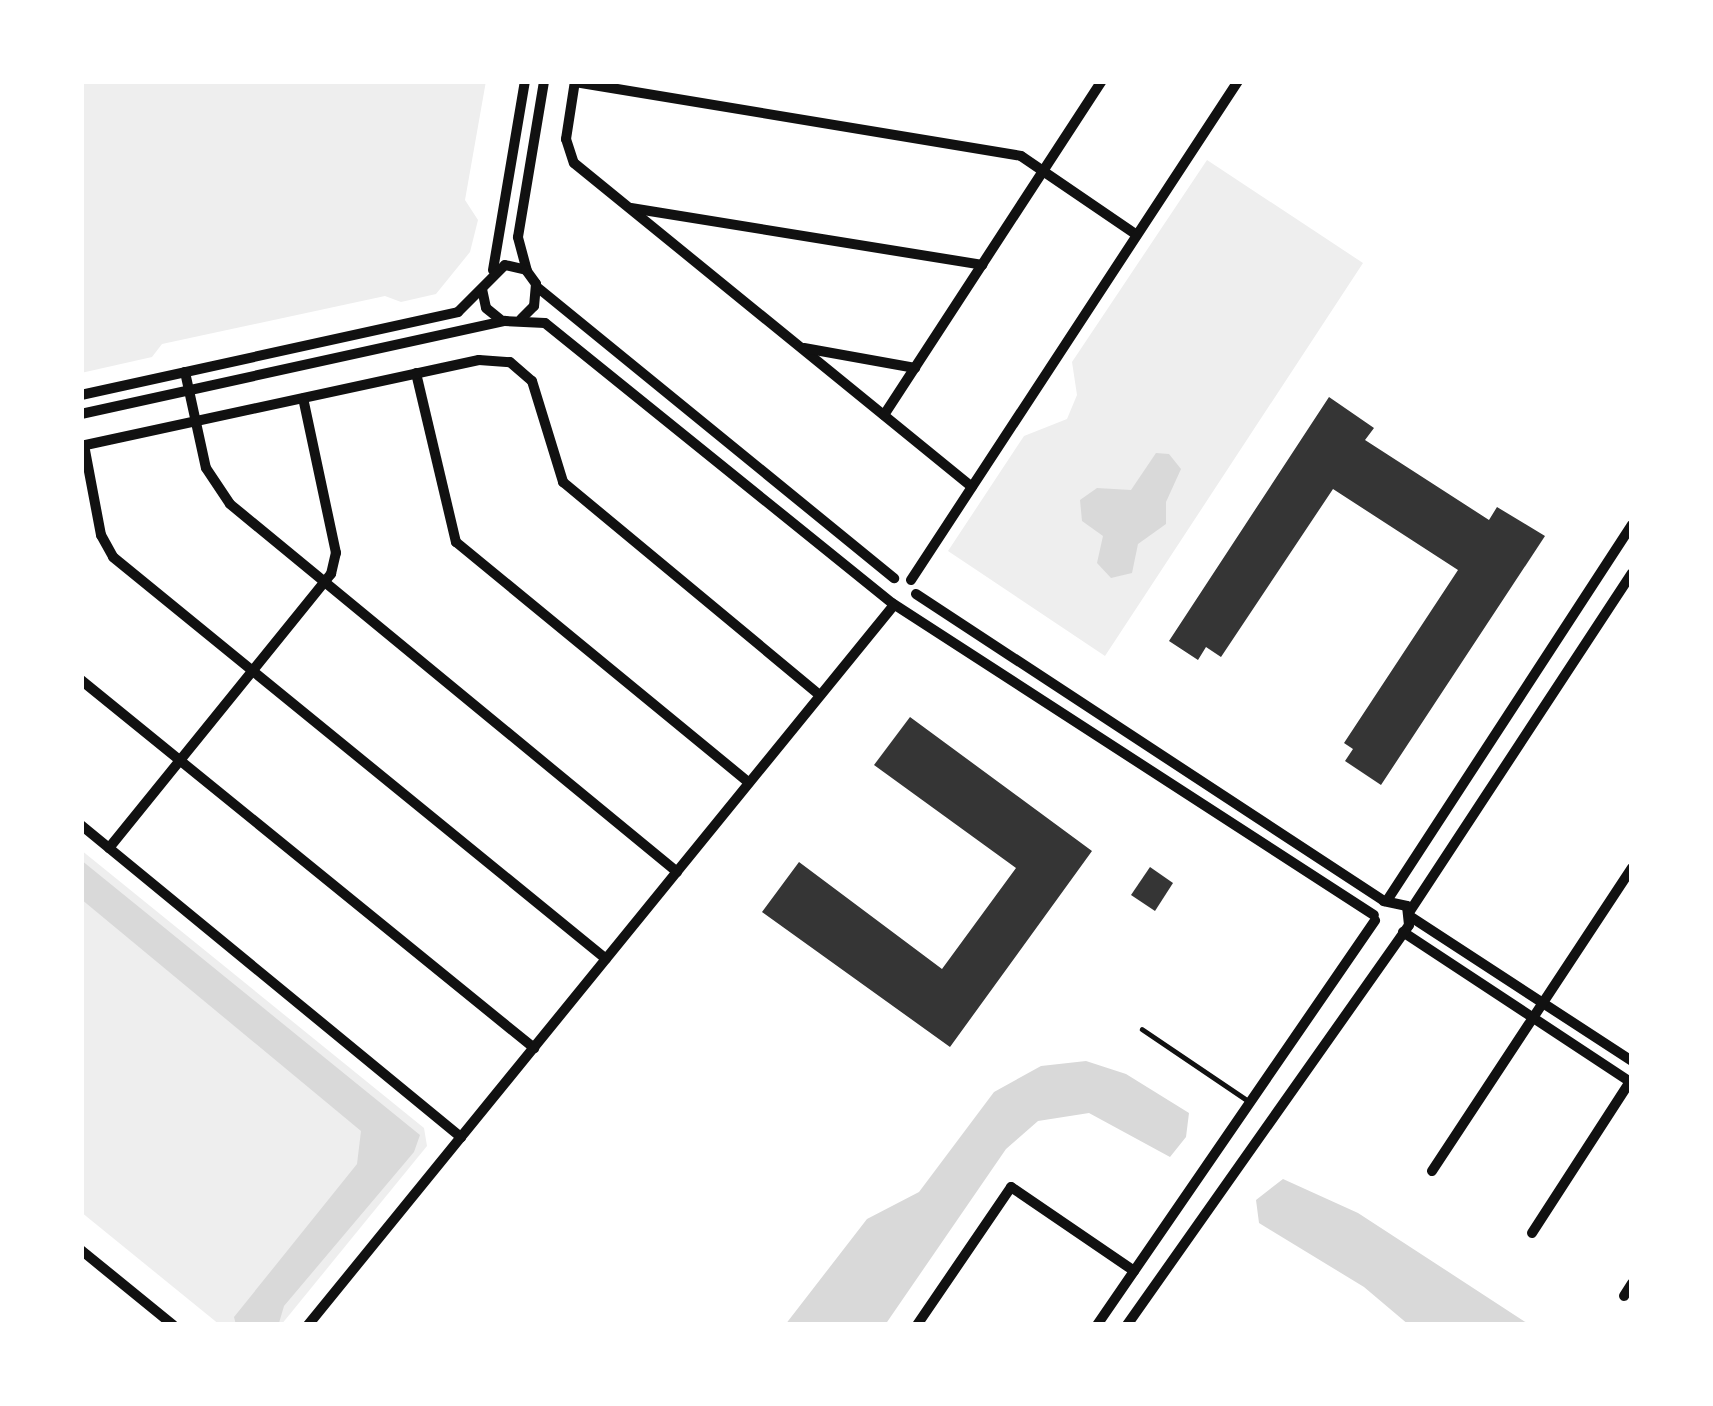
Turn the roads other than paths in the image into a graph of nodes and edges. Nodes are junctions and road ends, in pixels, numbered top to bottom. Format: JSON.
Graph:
{"nodes":[{"id":1,"x":525,"y":81,"type":"edge"},
{"id":2,"x":544,"y":81,"type":"edge"},
{"id":3,"x":575,"y":81,"type":"edge"},
{"id":4,"x":1102,"y":81,"type":"edge"},
{"id":5,"x":1238,"y":81,"type":"edge"},
{"id":6,"x":1043,"y":172,"type":"junction"},
{"id":7,"x":628,"y":208,"type":"junction"},
{"id":8,"x":1137,"y":235,"type":"junction"},
{"id":9,"x":982,"y":265,"type":"junction"},
{"id":10,"x":493,"y":270,"type":"junction"},
{"id":11,"x":530,"y":273,"type":"junction"},
{"id":12,"x":537,"y":287,"type":"junction"},
{"id":13,"x":482,"y":289,"type":"junction"},
{"id":14,"x":510,"y":321,"type":"junction"},
{"id":15,"x":801,"y":348,"type":"junction"},
{"id":16,"x":915,"y":368,"type":"junction"},
{"id":17,"x":185,"y":372,"type":"junction"},
{"id":18,"x":416,"y":373,"type":"junction"},
{"id":19,"x":189,"y":391,"type":"junction"},
{"id":20,"x":81,"y":395,"type":"edge"},
{"id":21,"x":303,"y":398,"type":"junction"},
{"id":22,"x":81,"y":414,"type":"edge"},
{"id":23,"x":884,"y":415,"type":"junction"},
{"id":24,"x":195,"y":421,"type":"junction"},
{"id":25,"x":82,"y":446,"type":"edge"},
{"id":26,"x":972,"y":487,"type":"junction"},
{"id":27,"x":1632,"y":524,"type":"edge"},
{"id":28,"x":1632,"y":573,"type":"edge"},
{"id":29,"x":894,"y":578,"type":"junction"},
{"id":30,"x":911,"y":580,"type":"junction"},
{"id":31,"x":325,"y":584,"type":"junction"},
{"id":32,"x":916,"y":594,"type":"junction"},
{"id":33,"x":894,"y":602,"type":"junction"},
{"id":34,"x":253,"y":672,"type":"junction"},
{"id":35,"x":81,"y":680,"type":"edge"},
{"id":36,"x":820,"y":695,"type":"junction"},
{"id":37,"x":180,"y":761,"type":"junction"},
{"id":38,"x":748,"y":783,"type":"junction"},
{"id":39,"x":81,"y":825,"type":"edge"},
{"id":40,"x":109,"y":848,"type":"junction"},
{"id":41,"x":1632,"y":868,"type":"edge"},
{"id":42,"x":677,"y":872,"type":"junction"},
{"id":43,"x":1386,"y":900,"type":"junction"},
{"id":44,"x":1410,"y":914,"type":"junction"},
{"id":45,"x":1374,"y":918,"type":"junction"},
{"id":46,"x":1399,"y":933,"type":"junction"},
{"id":47,"x":606,"y":959,"type":"junction"},
{"id":48,"x":1544,"y":1003,"type":"junction"},
{"id":49,"x":1533,"y":1018,"type":"junction"},
{"id":50,"x":1142,"y":1029,"type":"dead end"},
{"id":51,"x":534,"y":1048,"type":"junction"},
{"id":52,"x":1632,"y":1061,"type":"edge"},
{"id":53,"x":1631,"y":1081,"type":"edge"},
{"id":54,"x":1250,"y":1102,"type":"junction"},
{"id":55,"x":461,"y":1136,"type":"junction"},
{"id":56,"x":1432,"y":1171,"type":"dead end"},
{"id":57,"x":1532,"y":1233,"type":"dead end"},
{"id":58,"x":81,"y":1250,"type":"edge"},
{"id":59,"x":1134,"y":1271,"type":"junction"},
{"id":60,"x":1632,"y":1283,"type":"edge"},
{"id":61,"x":1624,"y":1296,"type":"dead end"},
{"id":62,"x":173,"y":1325,"type":"edge"},
{"id":63,"x":308,"y":1325,"type":"edge"},
{"id":64,"x":917,"y":1325,"type":"edge"},
{"id":65,"x":1097,"y":1325,"type":"edge"},
{"id":66,"x":1127,"y":1325,"type":"edge"}],
"edges":[{"from":1,"to":10,"type":"street"},
{"from":2,"to":11,"type":"street"},
{"from":3,"to":6,"type":"street"},
{"from":3,"to":7,"type":"street"},
{"from":4,"to":6,"type":"street"},
{"from":5,"to":8,"type":"street"},
{"from":6,"to":8,"type":"street"},
{"from":6,"to":9,"type":"street"},
{"from":7,"to":9,"type":"street"},
{"from":7,"to":15,"type":"street"},
{"from":8,"to":26,"type":"street"},
{"from":9,"to":16,"type":"street"},
{"from":10,"to":11,"type":"street"},
{"from":10,"to":13,"type":"street"},
{"from":11,"to":12,"type":"street"},
{"from":12,"to":14,"type":"street"},
{"from":12,"to":29,"type":"street"},
{"from":13,"to":14,"type":"street"},
{"from":13,"to":17,"type":"street"},
{"from":14,"to":19,"type":"street"},
{"from":14,"to":33,"type":"street"},
{"from":15,"to":16,"type":"street"},
{"from":15,"to":23,"type":"street"},
{"from":16,"to":23,"type":"street"},
{"from":17,"to":19,"type":"street"},
{"from":17,"to":20,"type":"street"},
{"from":18,"to":21,"type":"street"},
{"from":18,"to":36,"type":"street"},
{"from":18,"to":38,"type":"street"},
{"from":19,"to":22,"type":"street"},
{"from":19,"to":24,"type":"street"},
{"from":21,"to":24,"type":"street"},
{"from":21,"to":31,"type":"street"},
{"from":23,"to":26,"type":"street"},
{"from":24,"to":25,"type":"street"},
{"from":24,"to":31,"type":"street"},
{"from":25,"to":34,"type":"street"},
{"from":26,"to":30,"type":"street"},
{"from":27,"to":43,"type":"street"},
{"from":28,"to":44,"type":"street"},
{"from":29,"to":30,"type":"street"},
{"from":29,"to":33,"type":"street"},
{"from":30,"to":32,"type":"street"},
{"from":31,"to":34,"type":"street"},
{"from":31,"to":42,"type":"street"},
{"from":32,"to":33,"type":"street"},
{"from":32,"to":43,"type":"street"},
{"from":33,"to":36,"type":"street"},
{"from":33,"to":45,"type":"street"},
{"from":34,"to":37,"type":"street"},
{"from":34,"to":47,"type":"street"},
{"from":35,"to":37,"type":"street"},
{"from":36,"to":38,"type":"street"},
{"from":37,"to":40,"type":"street"},
{"from":37,"to":51,"type":"street"},
{"from":38,"to":42,"type":"street"},
{"from":39,"to":40,"type":"street"},
{"from":40,"to":55,"type":"street"},
{"from":41,"to":48,"type":"street"},
{"from":42,"to":47,"type":"street"},
{"from":43,"to":44,"type":"street"},
{"from":43,"to":45,"type":"street"},
{"from":44,"to":46,"type":"street"},
{"from":44,"to":48,"type":"street"},
{"from":45,"to":46,"type":"street"},
{"from":45,"to":54,"type":"street"},
{"from":46,"to":49,"type":"street"},
{"from":46,"to":66,"type":"street"},
{"from":47,"to":51,"type":"street"},
{"from":48,"to":49,"type":"street"},
{"from":48,"to":52,"type":"street"},
{"from":49,"to":53,"type":"street"},
{"from":49,"to":56,"type":"street"},
{"from":50,"to":54,"type":"lane"},
{"from":51,"to":55,"type":"street"},
{"from":53,"to":57,"type":"street"},
{"from":54,"to":59,"type":"street"},
{"from":55,"to":63,"type":"street"},
{"from":58,"to":62,"type":"street"},
{"from":59,"to":64,"type":"street"},
{"from":59,"to":65,"type":"street"},
{"from":60,"to":61,"type":"street"}]}
